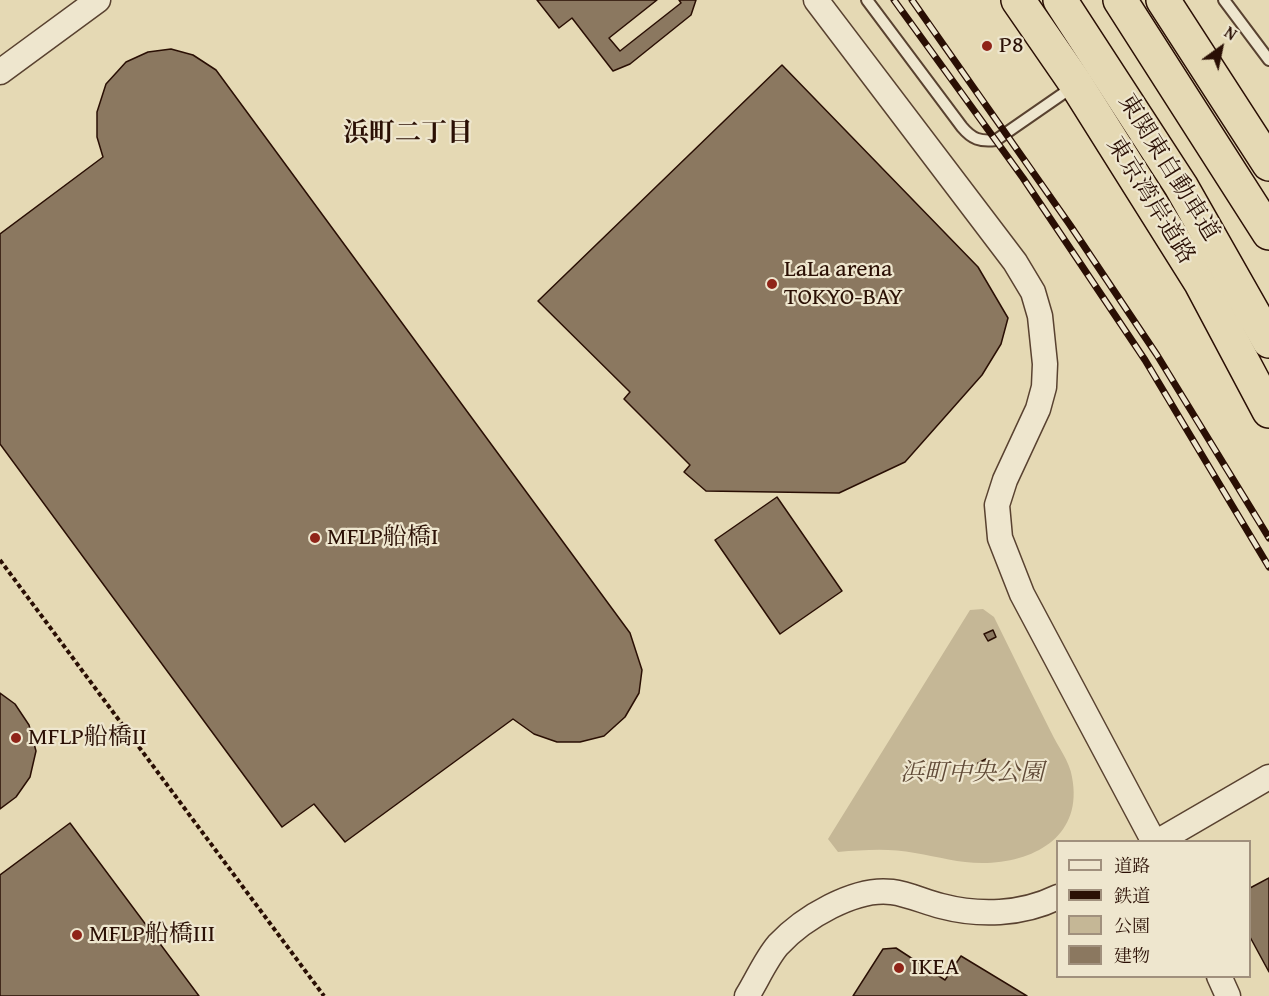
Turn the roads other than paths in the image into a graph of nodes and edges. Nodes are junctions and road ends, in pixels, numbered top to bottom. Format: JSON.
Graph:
{"nodes":[{"id":1,"x":98,"y":0,"type":"edge"},
{"id":2,"x":816,"y":0,"type":"edge"},
{"id":3,"x":867,"y":0,"type":"edge"},
{"id":4,"x":1018,"y":0,"type":"edge"},
{"id":5,"x":1060,"y":0,"type":"edge"},
{"id":6,"x":1120,"y":0,"type":"edge"},
{"id":7,"x":1163,"y":0,"type":"edge"},
{"id":8,"x":1224,"y":0,"type":"edge"},
{"id":9,"x":1269,"y":60,"type":"edge"},
{"id":10,"x":0,"y":72,"type":"edge"},
{"id":11,"x":1076,"y":84,"type":"junction"},
{"id":12,"x":1269,"y":164,"type":"edge"},
{"id":13,"x":1269,"y":233,"type":"edge"},
{"id":14,"x":1269,"y":341,"type":"edge"},
{"id":15,"x":1269,"y":411,"type":"edge"},
{"id":16,"x":1269,"y":777,"type":"edge"},
{"id":17,"x":1155,"y":840,"type":"edge"},
{"id":18,"x":1159,"y":840,"type":"edge"},
{"id":19,"x":1056,"y":898,"type":"edge"},
{"id":20,"x":1220,"y":978,"type":"edge"},
{"id":21,"x":747,"y":996,"type":"edge"},
{"id":22,"x":1228,"y":996,"type":"edge"}],
"edges":[{"from":1,"to":10,"type":"street"},
{"from":2,"to":17,"type":"street"},
{"from":3,"to":11,"type":"lane"},
{"from":4,"to":11,"type":"highway","name":"東京湾岸道路"},
{"from":5,"to":14,"type":"highway","name":"東関東自動車道"},
{"from":6,"to":13,"type":"highway","name":"東関東自動車道"},
{"from":7,"to":12,"type":"highway"},
{"from":8,"to":9,"type":"lane"},
{"from":11,"to":15,"type":"highway","name":"東京湾岸道路"},
{"from":16,"to":18,"type":"street"},
{"from":19,"to":21,"type":"street"},
{"from":20,"to":22,"type":"street"}]}
